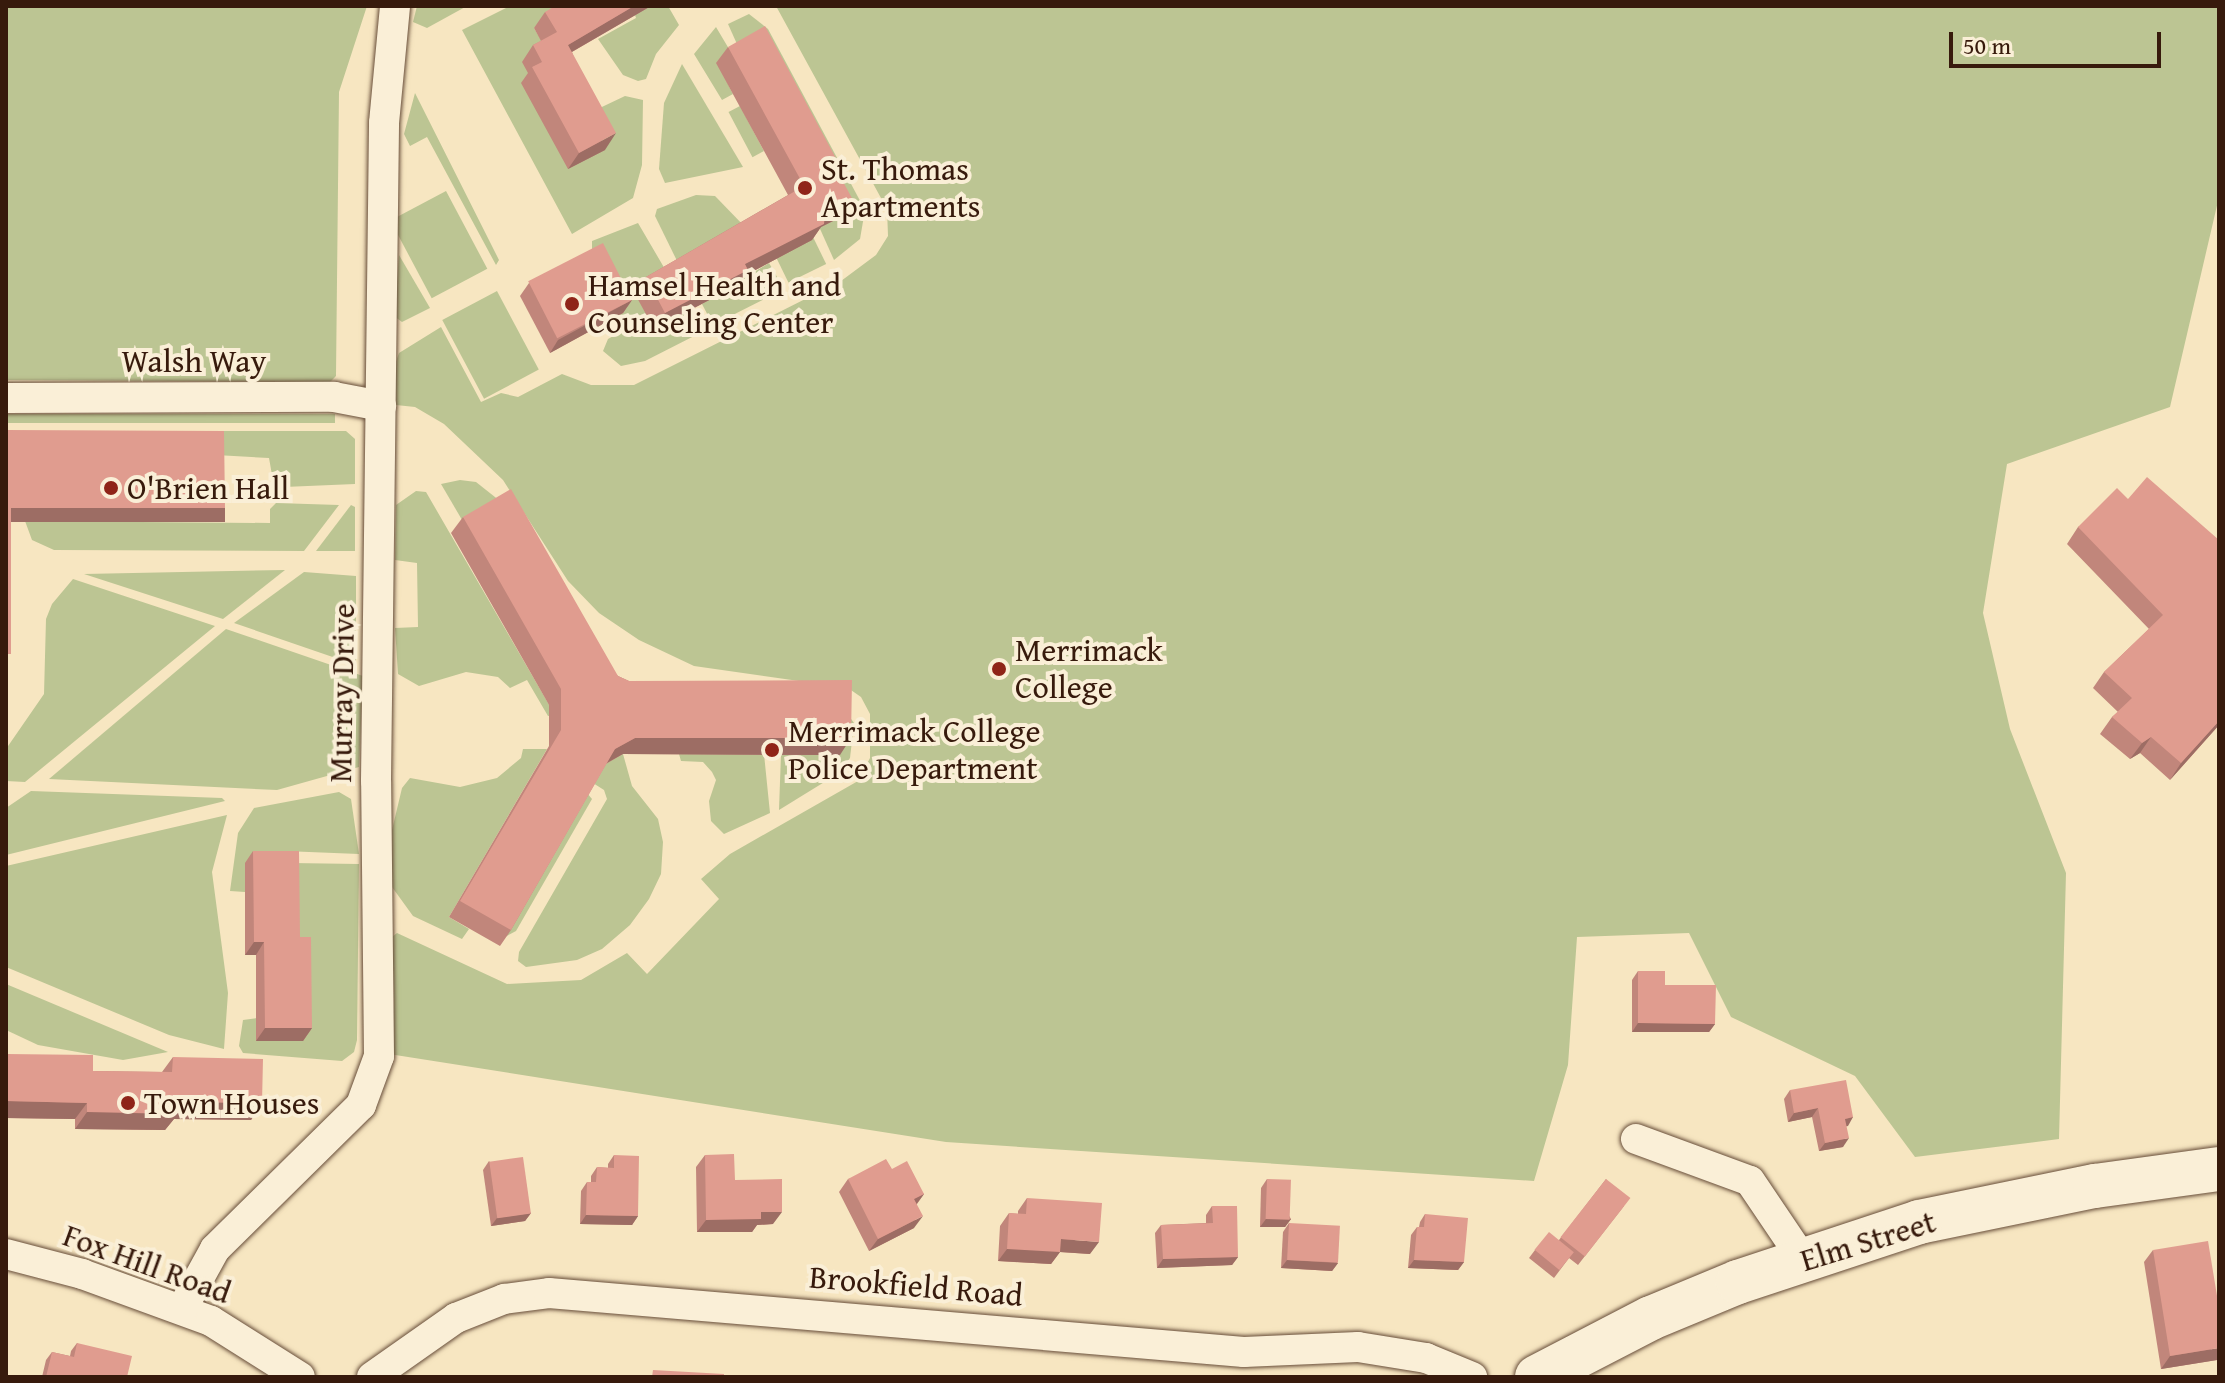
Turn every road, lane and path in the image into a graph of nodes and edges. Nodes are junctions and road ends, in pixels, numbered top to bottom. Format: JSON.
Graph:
{"nodes":[{"id":1,"x":395,"y":6,"type":"edge"},
{"id":2,"x":6,"y":398,"type":"edge"},
{"id":3,"x":381,"y":406,"type":"junction"},
{"id":4,"x":1636,"y":1139,"type":"dead end"},
{"id":5,"x":2219,"y":1169,"type":"edge"},
{"id":6,"x":6,"y":1254,"type":"edge"},
{"id":7,"x":1804,"y":1261,"type":"junction"},
{"id":8,"x":182,"y":1309,"type":"junction"},
{"id":9,"x":1544,"y":1375,"type":"edge"},
{"id":10,"x":300,"y":1377,"type":"edge"},
{"id":11,"x":372,"y":1377,"type":"edge"},
{"id":12,"x":1472,"y":1377,"type":"edge"}],
"edges":[{"from":1,"to":3,"type":"street","name":"Murray Drive"},
{"from":2,"to":3,"type":"street","name":"Walsh Way"},
{"from":3,"to":8,"type":"street","name":"Murray Drive"},
{"from":4,"to":7,"type":"street"},
{"from":5,"to":7,"type":"main road","name":"Elm Street"},
{"from":6,"to":8,"type":"street","name":"Fox Hill Road"},
{"from":7,"to":9,"type":"main road","name":"Elm Street"},
{"from":8,"to":10,"type":"street","name":"Fox Hill Road"},
{"from":11,"to":12,"type":"street","name":"Brookfield Road"}]}
